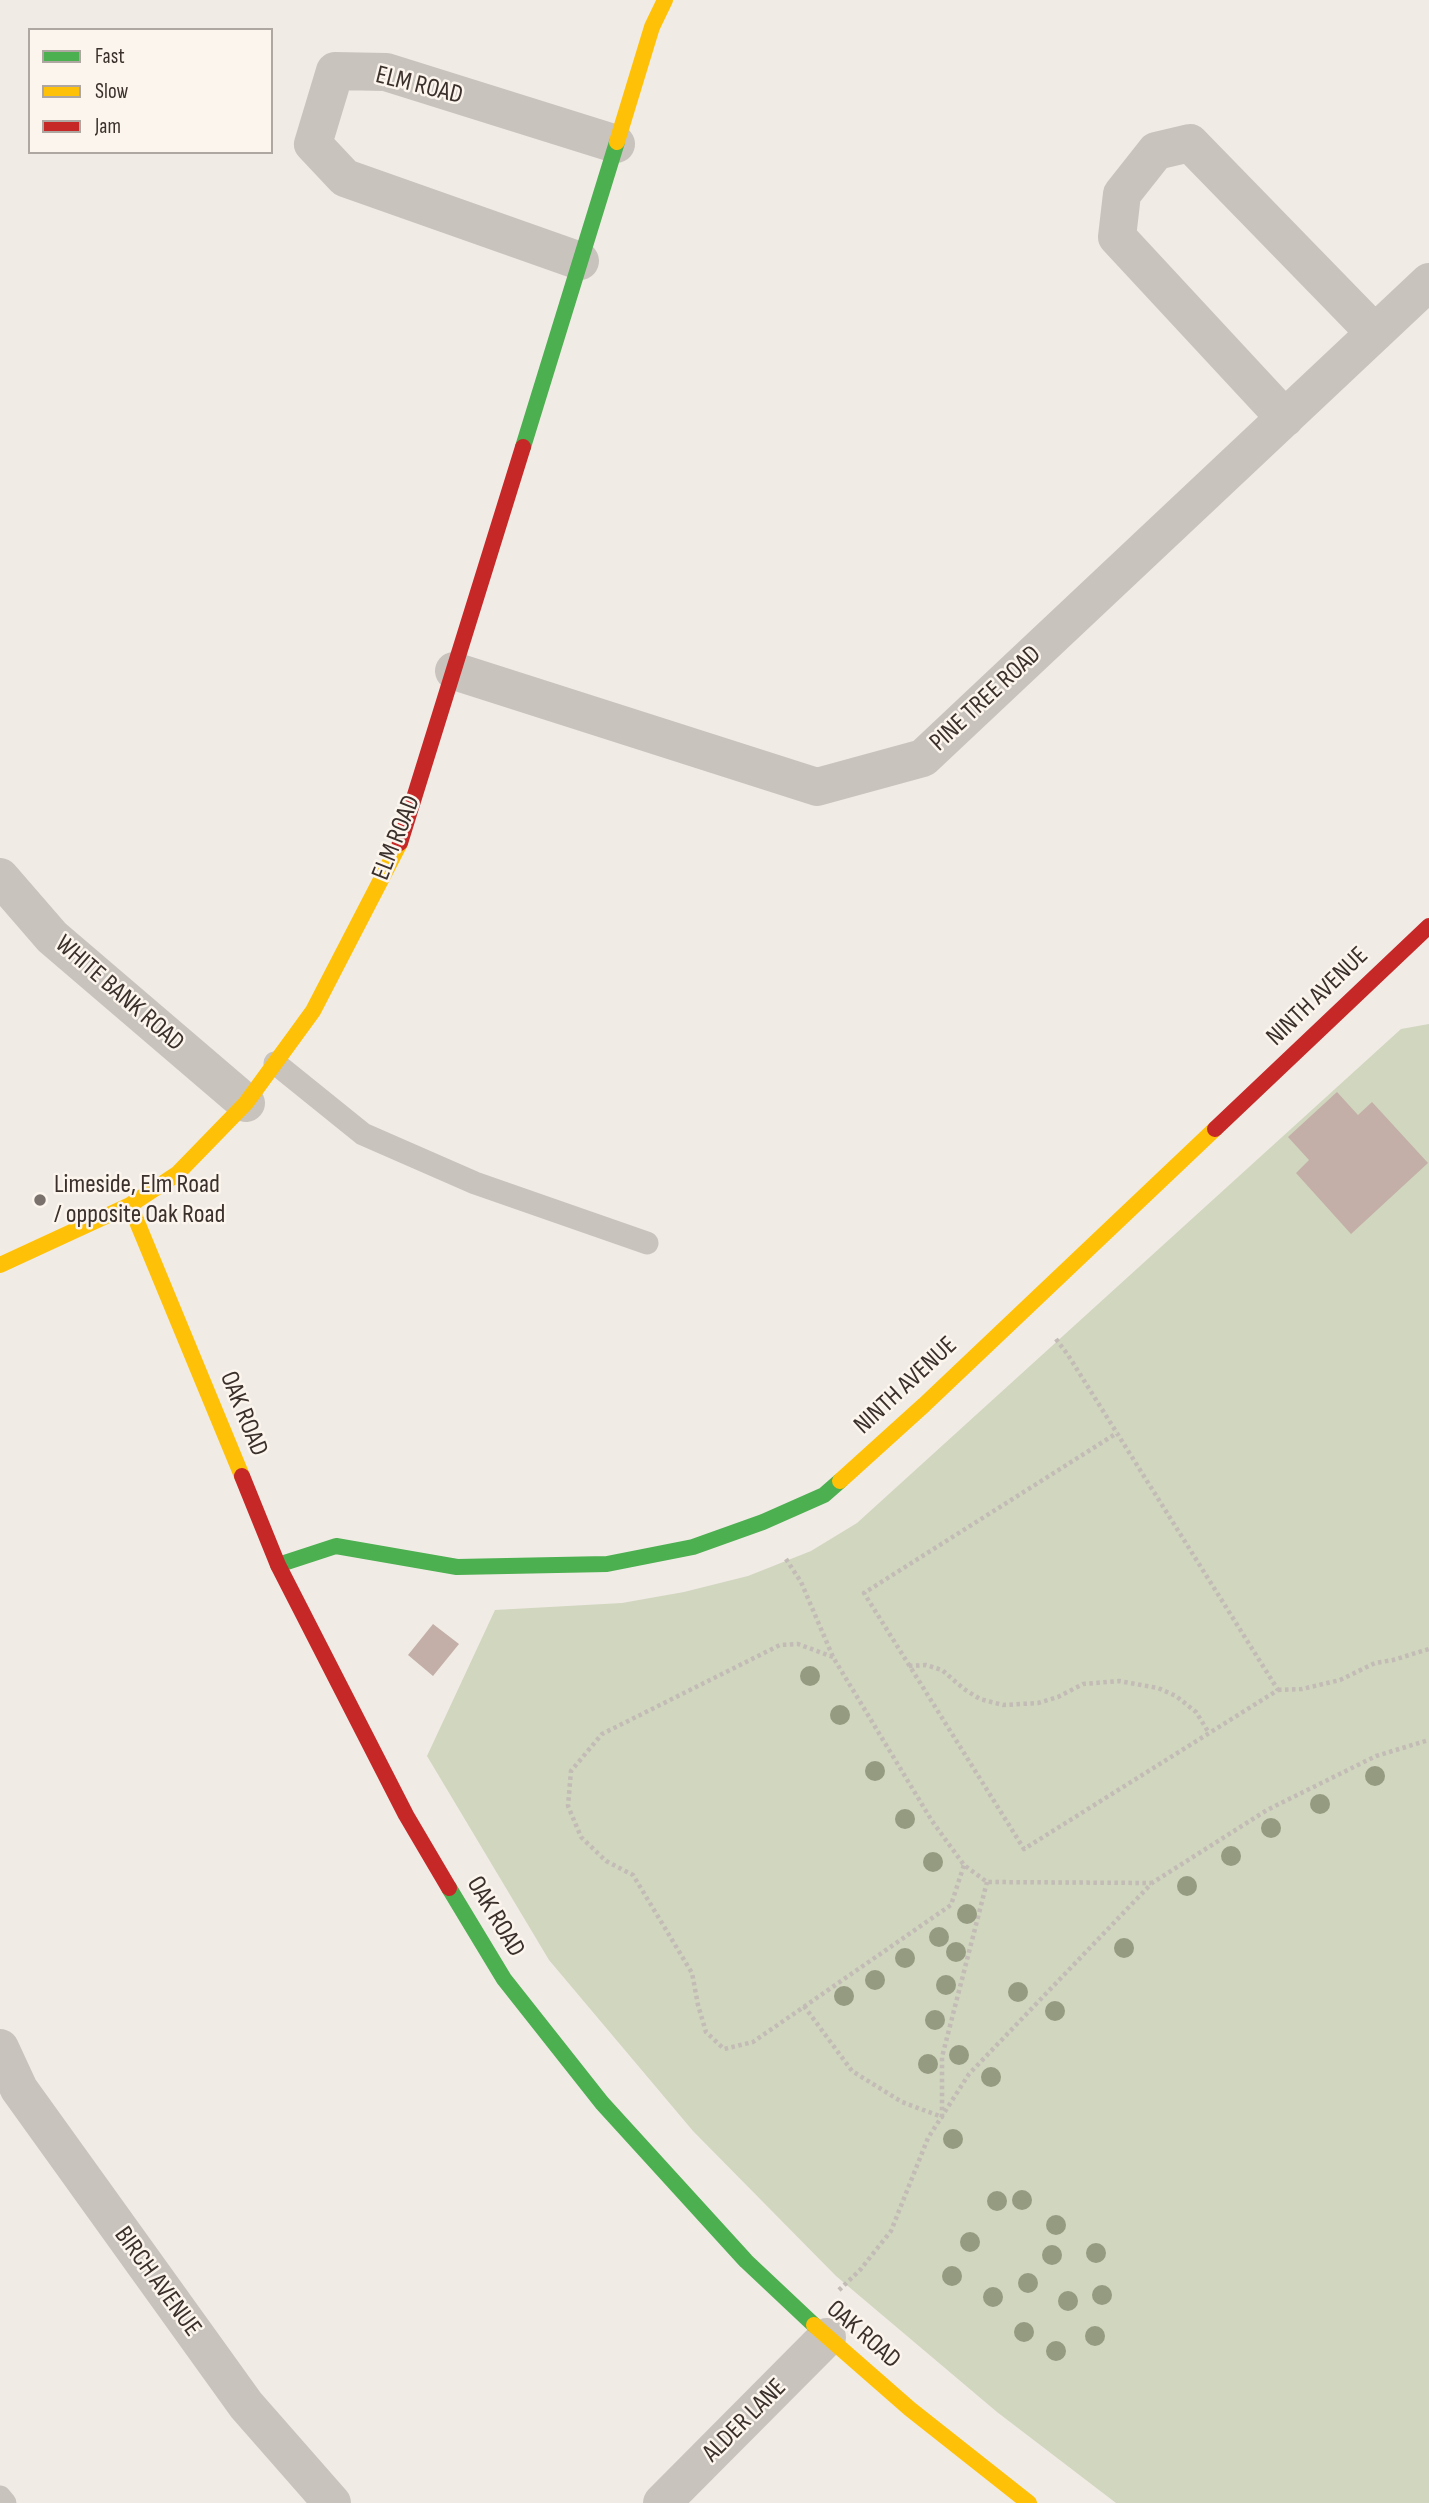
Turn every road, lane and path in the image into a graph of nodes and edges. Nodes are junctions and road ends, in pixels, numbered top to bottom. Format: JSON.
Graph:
{"nodes":[{"id":1,"x":665,"y":0,"type":"edge"},
{"id":2,"x":616,"y":144,"type":"junction"},
{"id":3,"x":580,"y":261,"type":"junction"},
{"id":4,"x":1429,"y":282,"type":"edge"},
{"id":5,"x":1376,"y":333,"type":"junction"},
{"id":6,"x":1285,"y":418,"type":"junction"},
{"id":7,"x":454,"y":671,"type":"junction"},
{"id":8,"x":0,"y":877,"type":"edge"},
{"id":9,"x":1426,"y":935,"type":"edge"},
{"id":10,"x":275,"y":1063,"type":"junction"},
{"id":11,"x":246,"y":1103,"type":"junction"},
{"id":12,"x":130,"y":1205,"type":"junction"},
{"id":13,"x":648,"y":1243,"type":"dead end"},
{"id":14,"x":0,"y":1265,"type":"edge"},
{"id":15,"x":1029,"y":1305,"type":"junction"},
{"id":16,"x":1117,"y":1433,"type":"junction"},
{"id":17,"x":763,"y":1522,"type":"junction"},
{"id":18,"x":278,"y":1565,"type":"junction"},
{"id":19,"x":1429,"y":1649,"type":"edge"},
{"id":20,"x":833,"y":1657,"type":"junction"},
{"id":21,"x":909,"y":1666,"type":"junction"},
{"id":22,"x":1278,"y":1690,"type":"junction"},
{"id":23,"x":1209,"y":1733,"type":"junction"},
{"id":24,"x":1429,"y":1740,"type":"edge"},
{"id":25,"x":964,"y":1866,"type":"junction"},
{"id":26,"x":987,"y":1882,"type":"junction"},
{"id":27,"x":1152,"y":1883,"type":"junction"},
{"id":28,"x":804,"y":2006,"type":"junction"},
{"id":29,"x":0,"y":2048,"type":"edge"},
{"id":30,"x":10,"y":2096,"type":"edge"},
{"id":31,"x":942,"y":2117,"type":"junction"},
{"id":32,"x":860,"y":2270,"type":"dead end"},
{"id":33,"x":827,"y":2337,"type":"junction"},
{"id":34,"x":0,"y":2497,"type":"edge"},
{"id":35,"x":5,"y":2503,"type":"edge"},
{"id":36,"x":332,"y":2503,"type":"edge"},
{"id":37,"x":662,"y":2503,"type":"edge"},
{"id":38,"x":1029,"y":2503,"type":"edge"}],
"edges":[{"from":1,"to":2,"type":"street","name":"ELM ROAD"},
{"from":2,"to":3,"type":"street","name":"ELM ROAD"},
{"from":2,"to":3,"type":"street","name":"ELM ROAD"},
{"from":3,"to":7,"type":"street","name":"ELM ROAD"},
{"from":4,"to":5,"type":"street","name":"PINE TREE ROAD"},
{"from":5,"to":6,"type":"street","name":"PINE TREE ROAD"},
{"from":5,"to":6,"type":"street"},
{"from":6,"to":7,"type":"street","name":"PINE TREE ROAD"},
{"from":7,"to":10,"type":"street","name":"ELM ROAD"},
{"from":8,"to":11,"type":"street","name":"WHITE BANK ROAD"},
{"from":9,"to":15,"type":"street","name":"NINTH AVENUE"},
{"from":10,"to":11,"type":"street","name":"ELM ROAD"},
{"from":10,"to":13,"type":"lane"},
{"from":11,"to":12,"type":"street","name":"ELM ROAD"},
{"from":12,"to":14,"type":"street","name":"ELM ROAD"},
{"from":12,"to":18,"type":"street","name":"OAK ROAD"},
{"from":15,"to":16,"type":"path"},
{"from":15,"to":17,"type":"street","name":"NINTH AVENUE"},
{"from":16,"to":21,"type":"path"},
{"from":16,"to":22,"type":"path"},
{"from":17,"to":18,"type":"street","name":"NINTH AVENUE"},
{"from":17,"to":20,"type":"path"},
{"from":18,"to":33,"type":"street","name":"OAK ROAD"},
{"from":19,"to":22,"type":"path"},
{"from":20,"to":25,"type":"path"},
{"from":20,"to":28,"type":"path"},
{"from":21,"to":23,"type":"path"},
{"from":21,"to":23,"type":"path"},
{"from":22,"to":23,"type":"path"},
{"from":24,"to":27,"type":"path"},
{"from":25,"to":26,"type":"path"},
{"from":25,"to":28,"type":"path"},
{"from":26,"to":27,"type":"path"},
{"from":26,"to":31,"type":"path"},
{"from":27,"to":31,"type":"path"},
{"from":28,"to":31,"type":"path"},
{"from":29,"to":30,"type":"street","name":"BIRCH AVENUE"},
{"from":30,"to":36,"type":"street","name":"BIRCH AVENUE"},
{"from":31,"to":32,"type":"path"},
{"from":33,"to":37,"type":"street","name":"ALDER LANE"},
{"from":33,"to":38,"type":"street","name":"OAK ROAD"},
{"from":34,"to":35,"type":"lane"}]}
